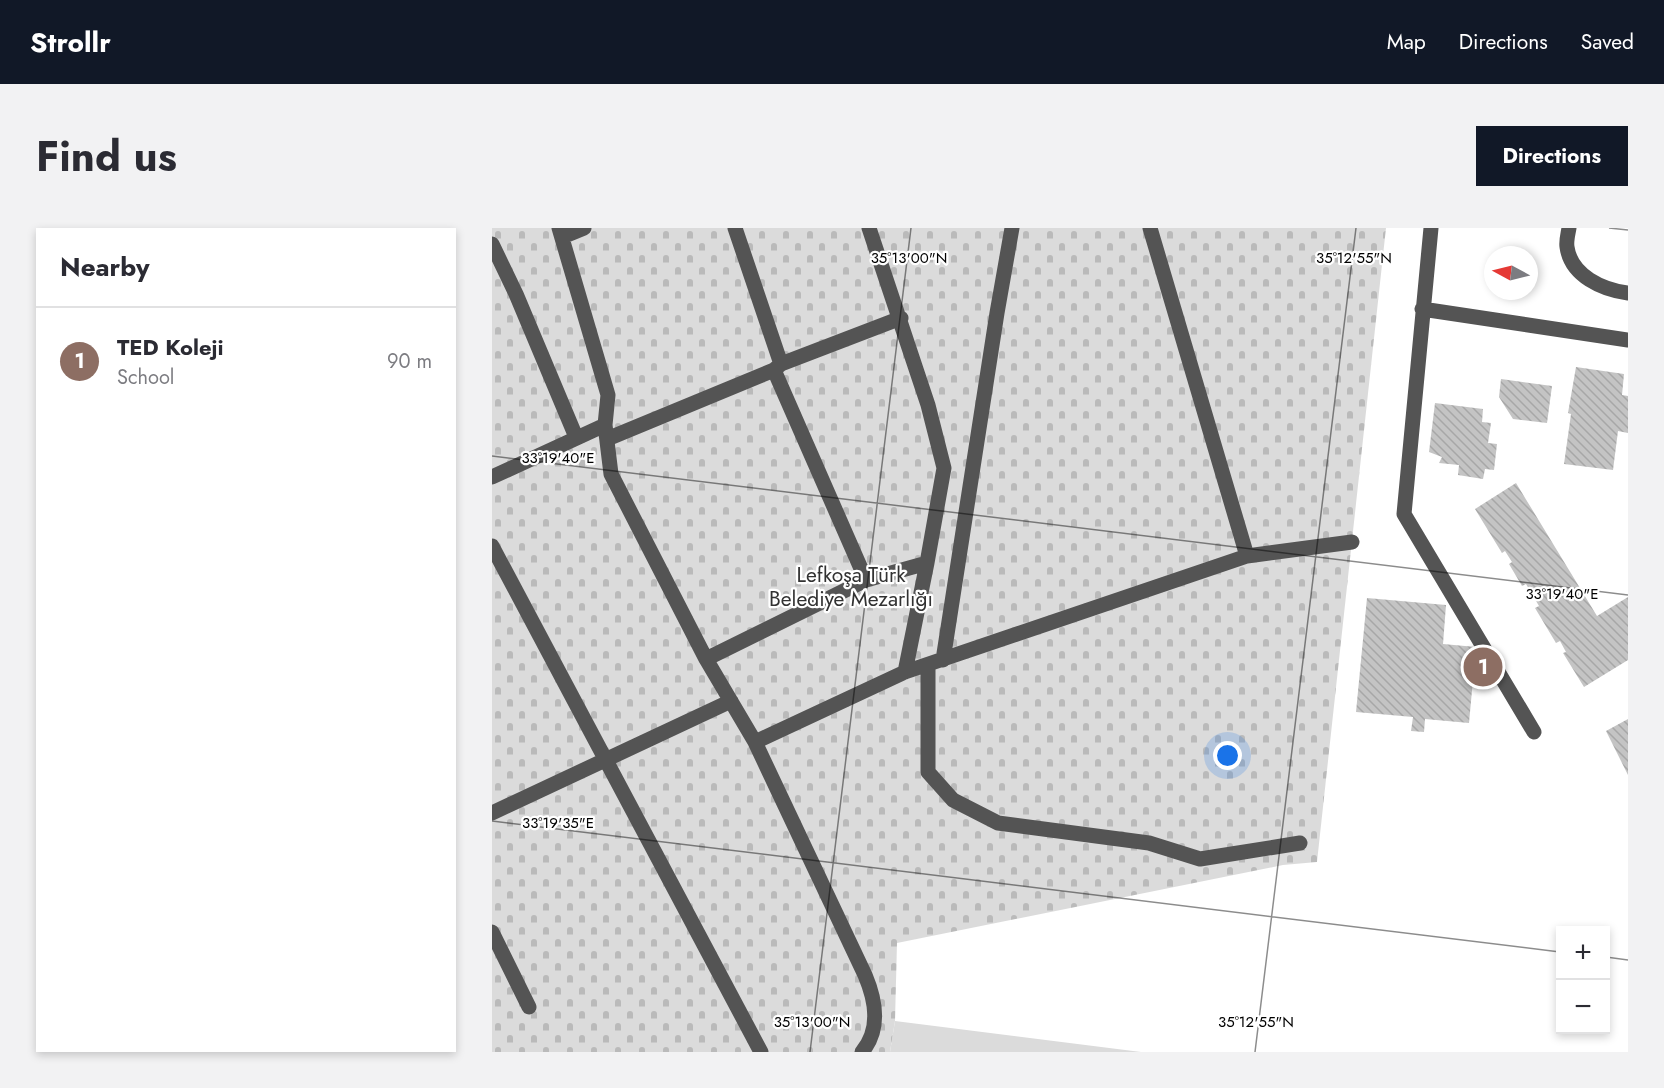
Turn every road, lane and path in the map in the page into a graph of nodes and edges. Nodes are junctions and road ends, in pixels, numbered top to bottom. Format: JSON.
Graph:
{"nodes":[{"id":1,"x":584,"y":228,"type":"edge"},
{"id":2,"x":735,"y":228,"type":"edge"},
{"id":3,"x":869,"y":228,"type":"edge"},
{"id":4,"x":1012,"y":228,"type":"edge"},
{"id":5,"x":1150,"y":228,"type":"edge"},
{"id":6,"x":1431,"y":228,"type":"edge"},
{"id":7,"x":1569,"y":228,"type":"edge"},
{"id":8,"x":560,"y":233,"type":"edge"},
{"id":9,"x":492,"y":244,"type":"edge"},
{"id":10,"x":1628,"y":293,"type":"edge"},
{"id":11,"x":1422,"y":309,"type":"junction"},
{"id":12,"x":901,"y":318,"type":"junction"},
{"id":13,"x":1628,"y":340,"type":"edge"},
{"id":14,"x":777,"y":367,"type":"junction"},
{"id":15,"x":606,"y":432,"type":"junction"},
{"id":16,"x":576,"y":437,"type":"junction"},
{"id":17,"x":492,"y":477,"type":"edge"},
{"id":18,"x":1352,"y":542,"type":"dead end"},
{"id":19,"x":492,"y":546,"type":"edge"},
{"id":20,"x":1247,"y":556,"type":"junction"},
{"id":21,"x":927,"y":563,"type":"junction"},
{"id":22,"x":866,"y":580,"type":"junction"},
{"id":23,"x":706,"y":658,"type":"junction"},
{"id":24,"x":935,"y":663,"type":"junction"},
{"id":25,"x":905,"y":672,"type":"junction"},
{"id":26,"x":731,"y":701,"type":"junction"},
{"id":27,"x":1534,"y":732,"type":"dead end"},
{"id":28,"x":754,"y":742,"type":"junction"},
{"id":29,"x":605,"y":759,"type":"junction"},
{"id":30,"x":492,"y":813,"type":"edge"},
{"id":31,"x":1300,"y":843,"type":"dead end"},
{"id":32,"x":492,"y":932,"type":"edge"},
{"id":33,"x":529,"y":1007,"type":"dead end"},
{"id":34,"x":760,"y":1052,"type":"edge"},
{"id":35,"x":862,"y":1052,"type":"edge"}],
"edges":[{"from":1,"to":8,"type":"street"},
{"from":2,"to":14,"type":"street"},
{"from":3,"to":12,"type":"street"},
{"from":4,"to":24,"type":"street"},
{"from":5,"to":20,"type":"street"},
{"from":6,"to":11,"type":"street"},
{"from":7,"to":10,"type":"street"},
{"from":8,"to":15,"type":"street"},
{"from":9,"to":16,"type":"street"},
{"from":11,"to":13,"type":"street"},
{"from":11,"to":27,"type":"street"},
{"from":12,"to":14,"type":"street"},
{"from":12,"to":21,"type":"street"},
{"from":14,"to":15,"type":"street"},
{"from":14,"to":22,"type":"street"},
{"from":15,"to":16,"type":"street"},
{"from":15,"to":23,"type":"street"},
{"from":16,"to":17,"type":"street"},
{"from":18,"to":20,"type":"street"},
{"from":19,"to":29,"type":"street"},
{"from":20,"to":24,"type":"street"},
{"from":21,"to":22,"type":"street"},
{"from":21,"to":25,"type":"street"},
{"from":22,"to":23,"type":"street"},
{"from":23,"to":26,"type":"street"},
{"from":24,"to":25,"type":"street"},
{"from":24,"to":31,"type":"street"},
{"from":25,"to":28,"type":"street"},
{"from":26,"to":28,"type":"street"},
{"from":26,"to":29,"type":"street"},
{"from":28,"to":35,"type":"street"},
{"from":29,"to":30,"type":"street"},
{"from":29,"to":34,"type":"street"},
{"from":32,"to":33,"type":"street"}]}
